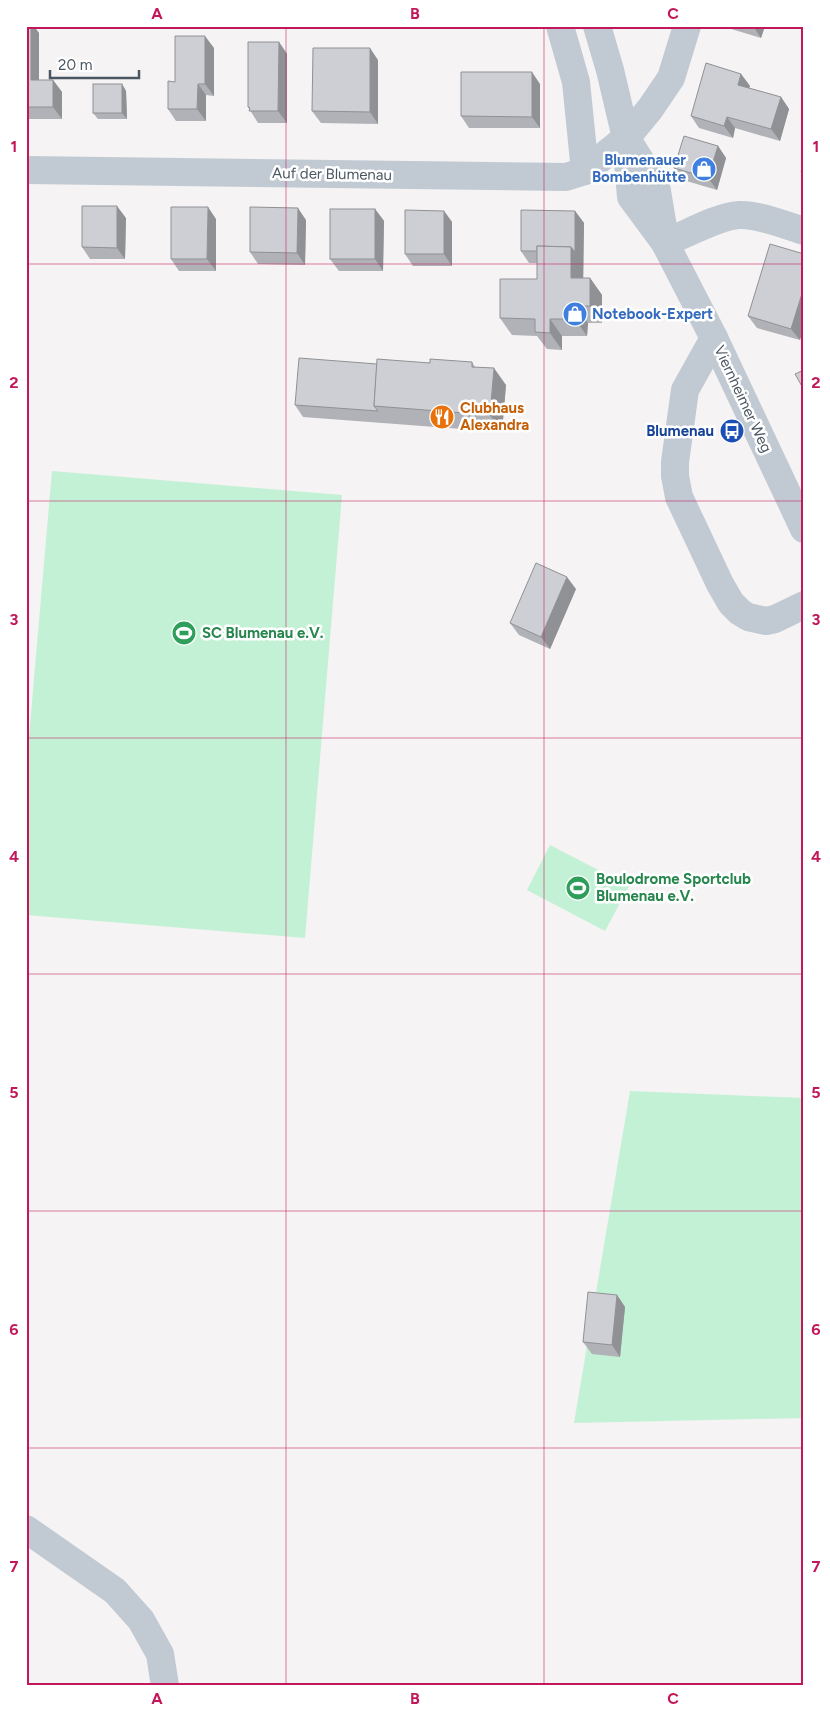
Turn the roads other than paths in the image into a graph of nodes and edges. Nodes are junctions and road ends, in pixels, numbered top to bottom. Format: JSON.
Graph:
{"nodes":[{"id":1,"x":560,"y":26,"type":"edge"},
{"id":2,"x":597,"y":26,"type":"edge"},
{"id":3,"x":687,"y":26,"type":"edge"},
{"id":4,"x":626,"y":138,"type":"junction"},
{"id":5,"x":26,"y":170,"type":"edge"},
{"id":6,"x":585,"y":171,"type":"junction"},
{"id":7,"x":804,"y":231,"type":"edge"},
{"id":8,"x":665,"y":243,"type":"junction"},
{"id":9,"x":714,"y":338,"type":"junction"},
{"id":10,"x":804,"y":529,"type":"edge"},
{"id":11,"x":804,"y":605,"type":"edge"},
{"id":12,"x":26,"y":1529,"type":"edge"},
{"id":13,"x":165,"y":1686,"type":"edge"}],
"edges":[{"from":1,"to":6,"type":"street"},
{"from":2,"to":4,"type":"street","name":"Viernheimer Weg"},
{"from":3,"to":4,"type":"street","name":"Auf der Blumenau"},
{"from":4,"to":6,"type":"street","name":"Auf der Blumenau"},
{"from":4,"to":8,"type":"street","name":"Viernheimer Weg"},
{"from":5,"to":6,"type":"street","name":"Auf der Blumenau"},
{"from":7,"to":8,"type":"street"},
{"from":8,"to":9,"type":"street","name":"Viernheimer Weg"},
{"from":9,"to":10,"type":"street","name":"Viernheimer Weg"},
{"from":9,"to":11,"type":"street"},
{"from":12,"to":13,"type":"street"}]}
